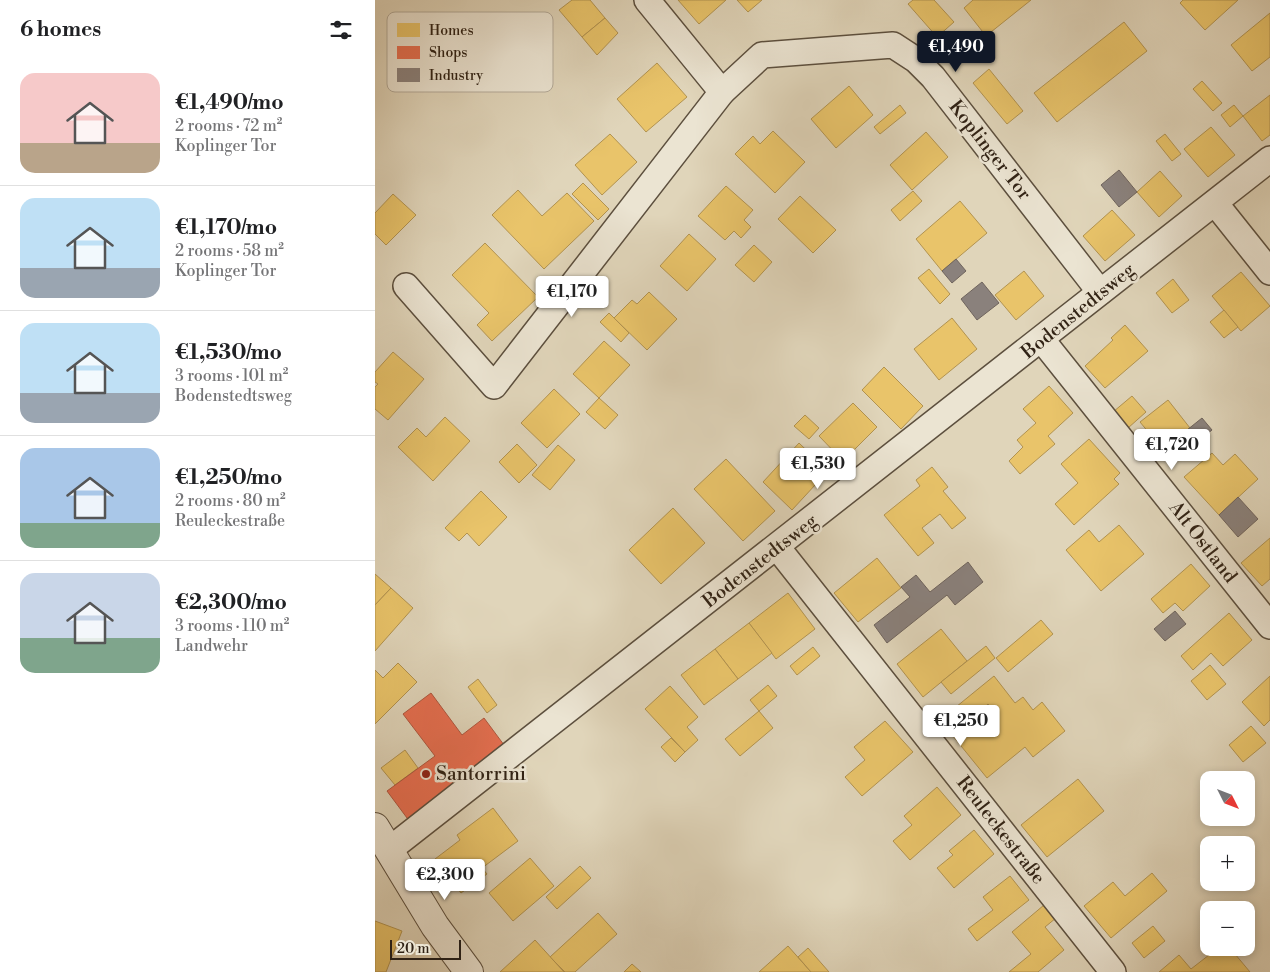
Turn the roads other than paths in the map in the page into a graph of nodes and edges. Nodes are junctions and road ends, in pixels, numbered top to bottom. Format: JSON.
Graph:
{"nodes":[{"id":1,"x":647,"y":0,"type":"edge"},
{"id":2,"x":722,"y":92,"type":"junction"},
{"id":3,"x":1270,"y":158,"type":"edge"},
{"id":4,"x":1215,"y":203,"type":"junction"},
{"id":5,"x":1270,"y":272,"type":"edge"},
{"id":6,"x":406,"y":286,"type":"dead end"},
{"id":7,"x":1100,"y":292,"type":"junction"},
{"id":8,"x":1042,"y":340,"type":"junction"},
{"id":9,"x":777,"y":547,"type":"junction"},
{"id":10,"x":1270,"y":626,"type":"edge"},
{"id":11,"x":375,"y":827,"type":"edge"},
{"id":12,"x":389,"y":850,"type":"junction"},
{"id":13,"x":469,"y":972,"type":"edge"},
{"id":14,"x":1113,"y":972,"type":"edge"}],
"edges":[{"from":1,"to":2,"type":"street"},
{"from":2,"to":6,"type":"street","name":"Koplinger Tor"},
{"from":2,"to":7,"type":"street","name":"Koplinger Tor"},
{"from":3,"to":4,"type":"street","name":"Bodenstedtsweg"},
{"from":4,"to":5,"type":"street"},
{"from":4,"to":7,"type":"street","name":"Bodenstedtsweg"},
{"from":7,"to":8,"type":"street","name":"Bodenstedtsweg"},
{"from":8,"to":9,"type":"street","name":"Bodenstedtsweg"},
{"from":8,"to":10,"type":"street","name":"Alt Ostland"},
{"from":9,"to":12,"type":"street","name":"Bodenstedtsweg"},
{"from":9,"to":14,"type":"street","name":"Reuleckestraße"},
{"from":11,"to":12,"type":"street"},
{"from":12,"to":13,"type":"street"}]}
